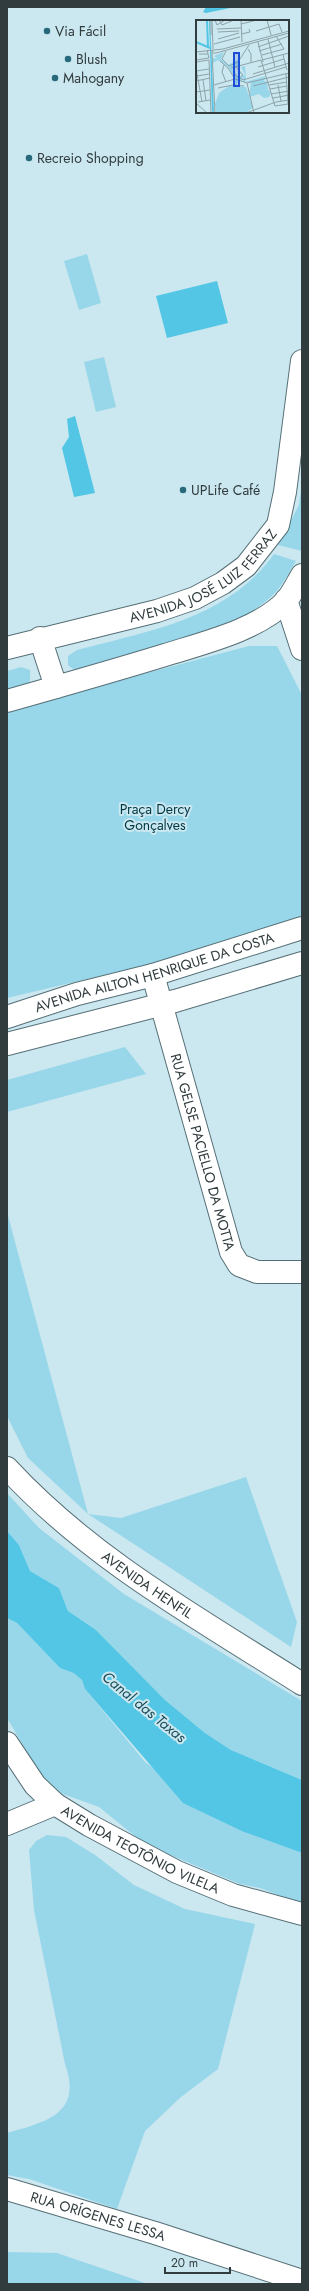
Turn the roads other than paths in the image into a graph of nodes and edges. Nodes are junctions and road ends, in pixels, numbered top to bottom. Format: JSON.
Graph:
{"nodes":[{"id":1,"x":301,"y":370,"type":"edge"},
{"id":2,"x":302,"y":575,"type":"edge"},
{"id":3,"x":286,"y":600,"type":"junction"},
{"id":4,"x":40,"y":638,"type":"junction"},
{"id":5,"x":7,"y":648,"type":"edge"},
{"id":6,"x":302,"y":649,"type":"edge"},
{"id":7,"x":56,"y":687,"type":"junction"},
{"id":8,"x":7,"y":701,"type":"edge"},
{"id":9,"x":302,"y":928,"type":"edge"},
{"id":10,"x":302,"y":963,"type":"edge"},
{"id":11,"x":153,"y":975,"type":"junction"},
{"id":12,"x":87,"y":992,"type":"junction"},
{"id":13,"x":162,"y":1004,"type":"junction"},
{"id":14,"x":7,"y":1017,"type":"edge"},
{"id":15,"x":96,"y":1020,"type":"junction"},
{"id":16,"x":7,"y":1044,"type":"edge"},
{"id":17,"x":302,"y":1272,"type":"edge"},
{"id":18,"x":7,"y":1468,"type":"edge"},
{"id":19,"x":302,"y":1684,"type":"edge"},
{"id":20,"x":7,"y":1743,"type":"edge"},
{"id":21,"x":55,"y":1804,"type":"junction"},
{"id":22,"x":7,"y":1824,"type":"edge"},
{"id":23,"x":302,"y":1914,"type":"edge"},
{"id":24,"x":7,"y":2189,"type":"edge"},
{"id":25,"x":302,"y":2281,"type":"edge"}],
"edges":[{"from":1,"to":4,"type":"street","name":"AVENIDA JOSÉ LUIZ FERRAZ"},
{"from":2,"to":3,"type":"street"},
{"from":3,"to":6,"type":"street"},
{"from":3,"to":7,"type":"street"},
{"from":4,"to":5,"type":"street","name":"AVENIDA JOSÉ LUIZ FERRAZ"},
{"from":4,"to":7,"type":"street"},
{"from":7,"to":8,"type":"street"},
{"from":9,"to":11,"type":"street","name":"AVENIDA AILTON HENRIQUE DA COSTA"},
{"from":10,"to":13,"type":"street","name":"AVENIDA AILTON HENRIQUE DA COSTA"},
{"from":11,"to":12,"type":"street","name":"AVENIDA AILTON HENRIQUE DA COSTA"},
{"from":11,"to":13,"type":"street","name":"RUA GELSE PACIELLO DA MOTTA"},
{"from":12,"to":14,"type":"street","name":"AVENIDA AILTON HENRIQUE DA COSTA"},
{"from":12,"to":15,"type":"street"},
{"from":13,"to":15,"type":"street","name":"AVENIDA AILTON HENRIQUE DA COSTA"},
{"from":13,"to":17,"type":"street","name":"RUA GELSE PACIELLO DA MOTTA"},
{"from":15,"to":16,"type":"street","name":"AVENIDA AILTON HENRIQUE DA COSTA"},
{"from":18,"to":19,"type":"street","name":"AVENIDA HENFIL"},
{"from":20,"to":21,"type":"street","name":"AVENIDA TEOTÔNIO VILELA"},
{"from":21,"to":22,"type":"street"},
{"from":21,"to":23,"type":"street","name":"AVENIDA TEOTÔNIO VILELA"},
{"from":24,"to":25,"type":"street","name":"RUA ORÍGENES LESSA"}]}
